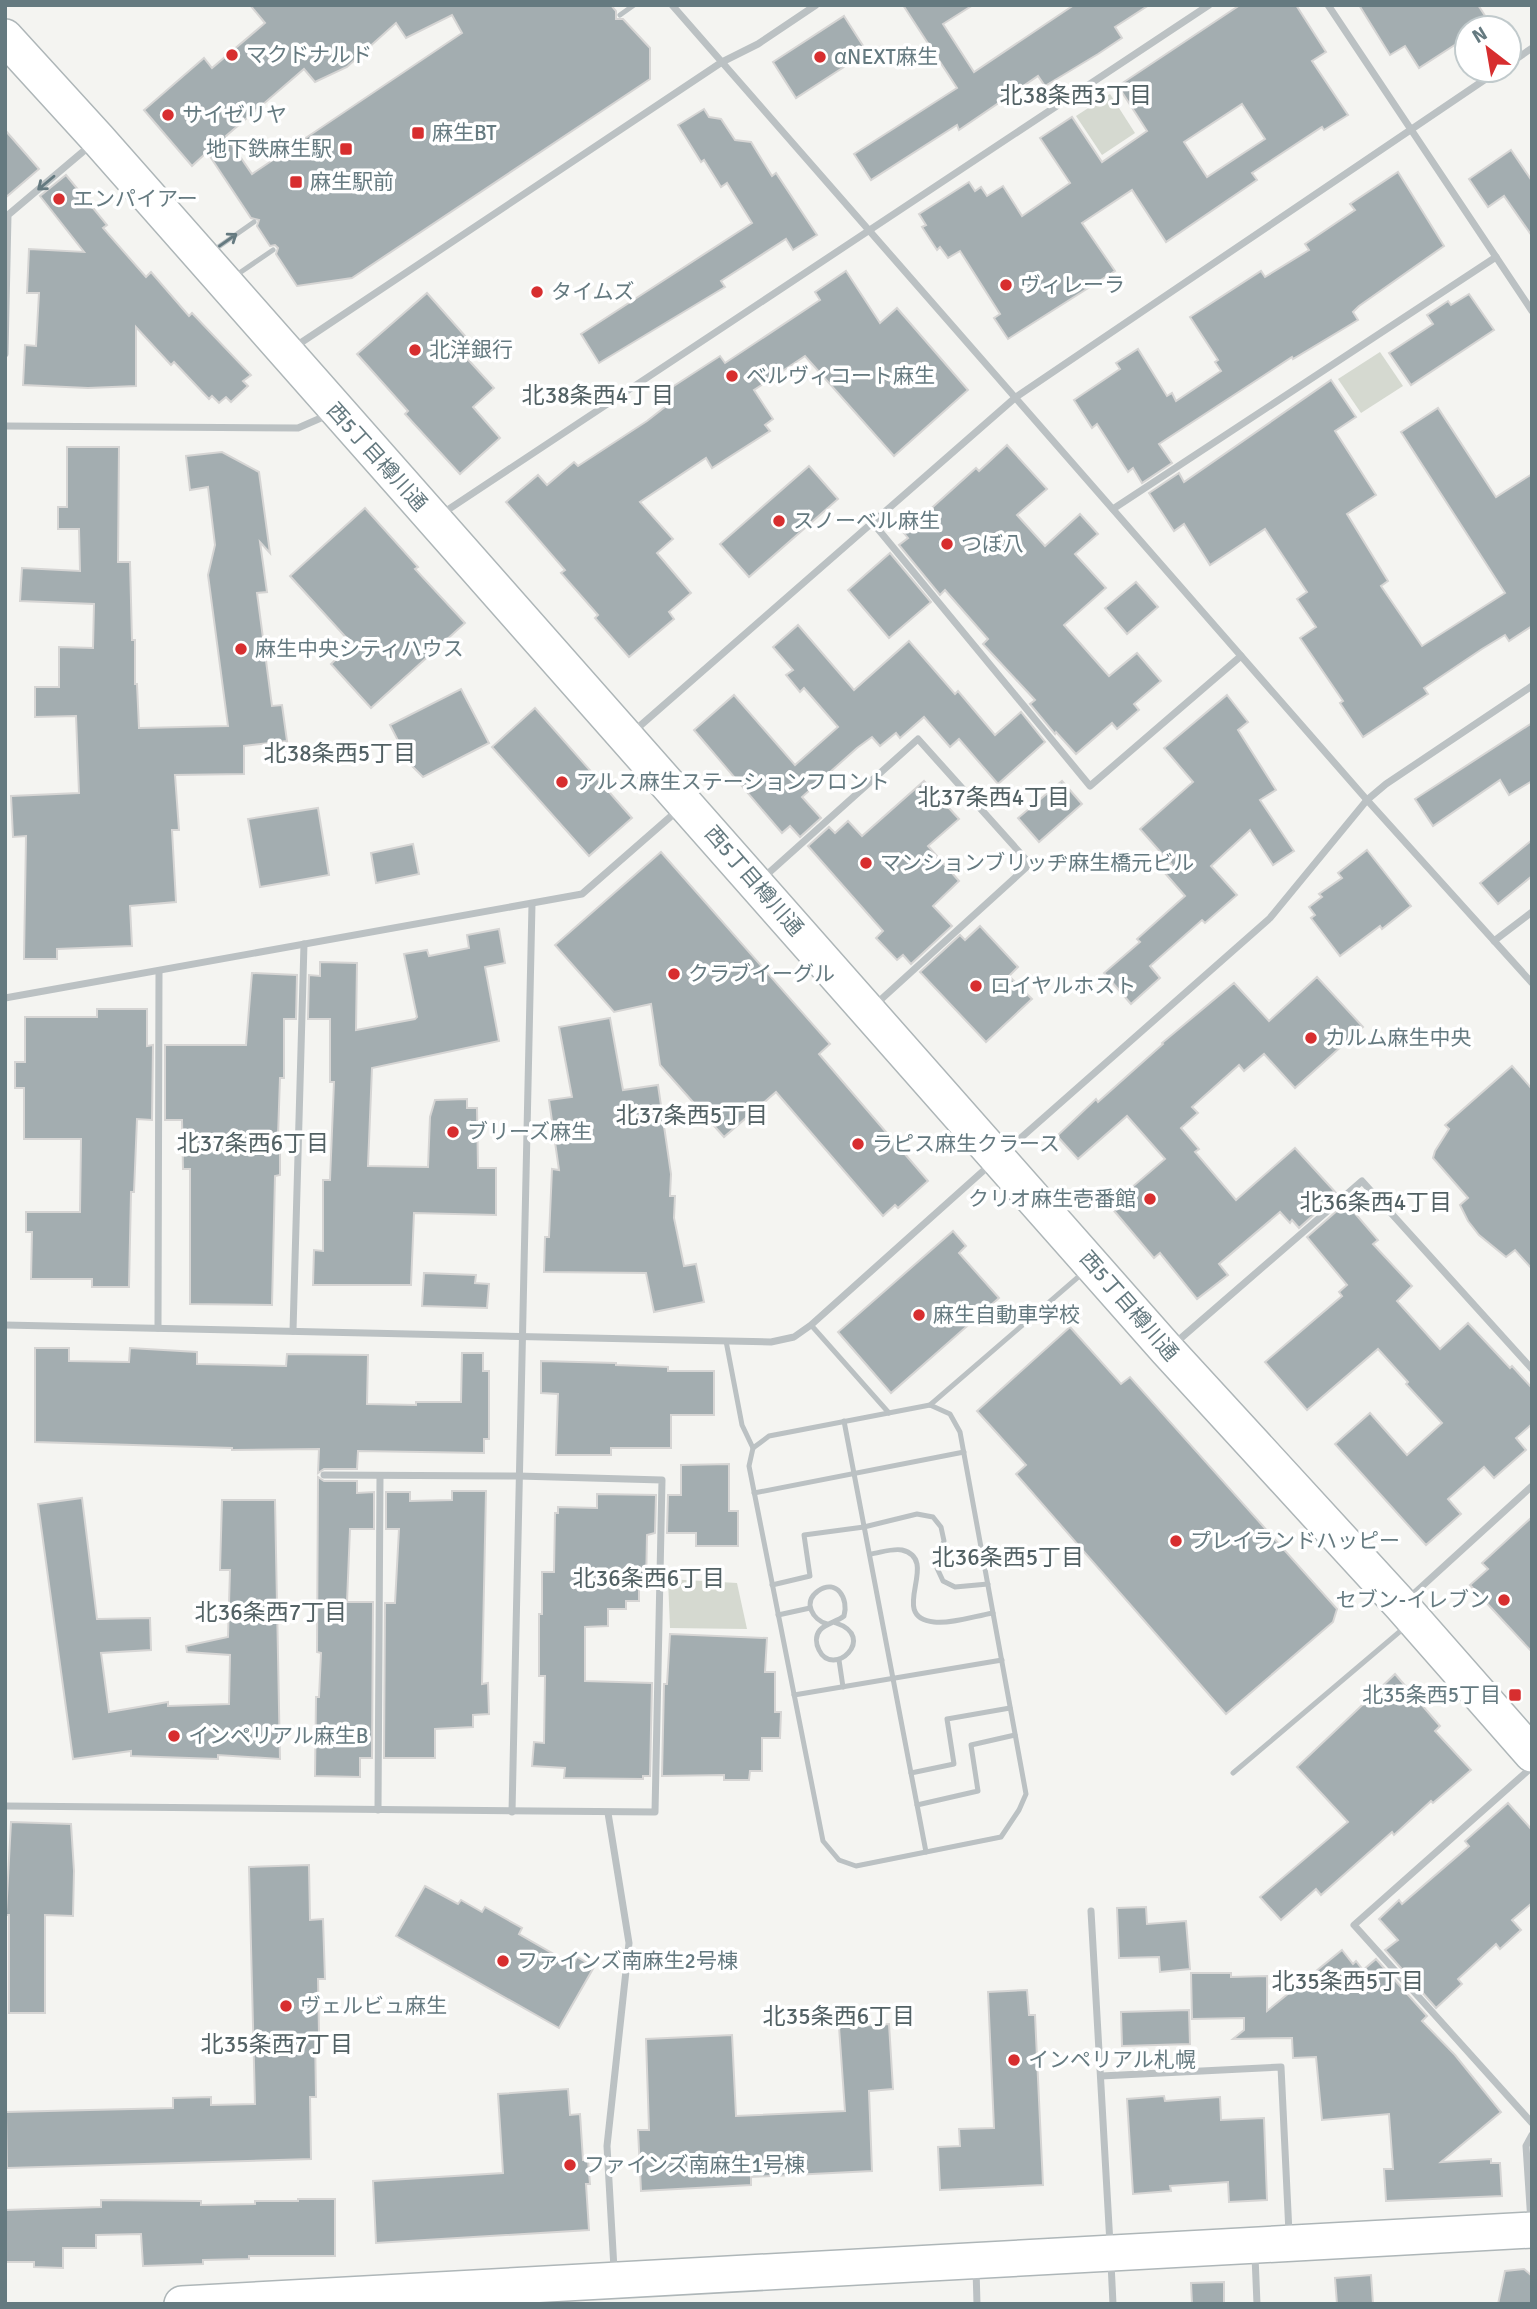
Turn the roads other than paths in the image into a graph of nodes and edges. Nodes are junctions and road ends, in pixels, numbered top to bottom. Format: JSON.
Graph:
{"nodes":[{"id":1,"x":634,"y":5,"type":"edge"},
{"id":2,"x":672,"y":5,"type":"edge"},
{"id":3,"x":816,"y":5,"type":"edge"},
{"id":4,"x":1209,"y":5,"type":"edge"},
{"id":5,"x":1328,"y":5,"type":"edge"},
{"id":6,"x":620,"y":15,"type":"dead end"},
{"id":7,"x":5,"y":37,"type":"edge"},
{"id":8,"x":722,"y":62,"type":"junction"},
{"id":9,"x":1478,"y":84,"type":"edge"},
{"id":10,"x":1409,"y":131,"type":"junction"},
{"id":11,"x":98,"y":139,"type":"junction"},
{"id":12,"x":254,"y":222,"type":"dead end"},
{"id":13,"x":869,"y":230,"type":"junction"},
{"id":14,"x":273,"y":250,"type":"dead end"},
{"id":15,"x":1496,"y":257,"type":"junction"},
{"id":16,"x":214,"y":271,"type":"junction"},
{"id":17,"x":1532,"y":311,"type":"edge"},
{"id":18,"x":286,"y":353,"type":"junction"},
{"id":19,"x":5,"y":354,"type":"edge"},
{"id":20,"x":1016,"y":397,"type":"junction"},
{"id":21,"x":337,"y":411,"type":"junction"},
{"id":22,"x":5,"y":426,"type":"edge"},
{"id":23,"x":1113,"y":509,"type":"junction"},
{"id":24,"x":433,"y":520,"type":"junction"},
{"id":25,"x":873,"y":523,"type":"junction"},
{"id":26,"x":1241,"y":656,"type":"junction"},
{"id":27,"x":1532,"y":685,"type":"edge"},
{"id":28,"x":627,"y":737,"type":"junction"},
{"id":29,"x":1367,"y":800,"type":"junction"},
{"id":30,"x":685,"y":803,"type":"junction"},
{"id":31,"x":757,"y":884,"type":"junction"},
{"id":32,"x":532,"y":904,"type":"junction"},
{"id":33,"x":1532,"y":912,"type":"edge"},
{"id":34,"x":1494,"y":941,"type":"junction"},
{"id":35,"x":304,"y":944,"type":"junction"},
{"id":36,"x":159,"y":971,"type":"junction"},
{"id":37,"x":1532,"y":983,"type":"edge"},
{"id":38,"x":5,"y":998,"type":"edge"},
{"id":39,"x":869,"y":1011,"type":"junction"},
{"id":40,"x":998,"y":1158,"type":"junction"},
{"id":41,"x":1093,"y":1264,"type":"junction"},
{"id":42,"x":5,"y":1325,"type":"edge"},
{"id":43,"x":811,"y":1325,"type":"junction"},
{"id":44,"x":158,"y":1328,"type":"junction"},
{"id":45,"x":293,"y":1331,"type":"junction"},
{"id":46,"x":521,"y":1336,"type":"junction"},
{"id":47,"x":726,"y":1340,"type":"junction"},
{"id":48,"x":1167,"y":1350,"type":"junction"},
{"id":49,"x":1532,"y":1369,"type":"edge"},
{"id":50,"x":930,"y":1405,"type":"junction"},
{"id":51,"x":889,"y":1413,"type":"junction"},
{"id":52,"x":845,"y":1422,"type":"junction"},
{"id":53,"x":753,"y":1448,"type":"junction"},
{"id":54,"x":964,"y":1452,"type":"junction"},
{"id":55,"x":854,"y":1474,"type":"junction"},
{"id":56,"x":324,"y":1475,"type":"dead end"},
{"id":57,"x":380,"y":1476,"type":"junction"},
{"id":58,"x":518,"y":1476,"type":"junction"},
{"id":59,"x":1532,"y":1486,"type":"edge"},
{"id":60,"x":754,"y":1493,"type":"junction"},
{"id":61,"x":864,"y":1527,"type":"junction"},
{"id":62,"x":870,"y":1554,"type":"junction"},
{"id":63,"x":988,"y":1584,"type":"junction"},
{"id":64,"x":772,"y":1586,"type":"junction"},
{"id":65,"x":810,"y":1608,"type":"junction"},
{"id":66,"x":1407,"y":1612,"type":"junction"},
{"id":67,"x":993,"y":1613,"type":"junction"},
{"id":68,"x":778,"y":1615,"type":"junction"},
{"id":69,"x":836,"y":1623,"type":"junction"},
{"id":70,"x":827,"y":1624,"type":"junction"},
{"id":71,"x":839,"y":1660,"type":"junction"},
{"id":72,"x":1002,"y":1660,"type":"junction"},
{"id":73,"x":893,"y":1678,"type":"junction"},
{"id":74,"x":842,"y":1686,"type":"junction"},
{"id":75,"x":794,"y":1695,"type":"junction"},
{"id":76,"x":1010,"y":1708,"type":"junction"},
{"id":77,"x":1015,"y":1735,"type":"junction"},
{"id":78,"x":1532,"y":1754,"type":"edge"},
{"id":79,"x":1532,"y":1767,"type":"edge"},
{"id":80,"x":911,"y":1773,"type":"junction"},
{"id":81,"x":1233,"y":1773,"type":"dead end"},
{"id":82,"x":917,"y":1805,"type":"junction"},
{"id":83,"x":5,"y":1806,"type":"edge"},
{"id":84,"x":378,"y":1810,"type":"junction"},
{"id":85,"x":512,"y":1812,"type":"junction"},
{"id":86,"x":608,"y":1813,"type":"junction"},
{"id":87,"x":926,"y":1852,"type":"junction"},
{"id":88,"x":1091,"y":1911,"type":"dead end"},
{"id":89,"x":1101,"y":2076,"type":"junction"},
{"id":90,"x":1532,"y":2123,"type":"edge"},
{"id":91,"x":1532,"y":2134,"type":"edge"},
{"id":92,"x":1532,"y":2230,"type":"edge"},
{"id":93,"x":1290,"y":2244,"type":"junction"},
{"id":94,"x":1254,"y":2246,"type":"junction"},
{"id":95,"x":1111,"y":2254,"type":"junction"},
{"id":96,"x":975,"y":2261,"type":"junction"},
{"id":97,"x":615,"y":2281,"type":"junction"},
{"id":98,"x":182,"y":2304,"type":"edge"},
{"id":99,"x":977,"y":2304,"type":"edge"},
{"id":100,"x":1114,"y":2304,"type":"edge"},
{"id":101,"x":1257,"y":2304,"type":"edge"}],
"edges":[{"from":1,"to":6,"type":"lane"},
{"from":2,"to":8,"type":"street"},
{"from":3,"to":8,"type":"street"},
{"from":4,"to":13,"type":"street"},
{"from":5,"to":10,"type":"street"},
{"from":7,"to":11,"type":"street","name":"西5丁目樽川通"},
{"from":8,"to":13,"type":"street"},
{"from":8,"to":18,"type":"street"},
{"from":9,"to":10,"type":"street"},
{"from":10,"to":15,"type":"street"},
{"from":10,"to":20,"type":"street"},
{"from":11,"to":16,"type":"street","name":"西5丁目樽川通"},
{"from":11,"to":19,"type":"street","one_way":true},
{"from":16,"to":12,"type":"lane","one_way":true},
{"from":13,"to":20,"type":"street"},
{"from":13,"to":24,"type":"street"},
{"from":14,"to":16,"type":"lane"},
{"from":15,"to":17,"type":"street"},
{"from":15,"to":23,"type":"street"},
{"from":16,"to":18,"type":"street","name":"西5丁目樽川通"},
{"from":18,"to":21,"type":"street","name":"西5丁目樽川通"},
{"from":20,"to":23,"type":"street"},
{"from":20,"to":25,"type":"street"},
{"from":21,"to":22,"type":"street"},
{"from":21,"to":24,"type":"street","name":"西5丁目樽川通"},
{"from":23,"to":26,"type":"street"},
{"from":24,"to":28,"type":"street","name":"西5丁目樽川通"},
{"from":25,"to":26,"type":"street"},
{"from":25,"to":28,"type":"street"},
{"from":26,"to":29,"type":"street"},
{"from":27,"to":29,"type":"street"},
{"from":28,"to":30,"type":"street","name":"西5丁目樽川通"},
{"from":29,"to":34,"type":"street"},
{"from":29,"to":40,"type":"street"},
{"from":30,"to":31,"type":"street","name":"西5丁目樽川通"},
{"from":30,"to":32,"type":"street"},
{"from":31,"to":39,"type":"street","name":"西5丁目樽川通"},
{"from":31,"to":39,"type":"street"},
{"from":32,"to":35,"type":"street"},
{"from":32,"to":46,"type":"street"},
{"from":33,"to":34,"type":"street"},
{"from":34,"to":37,"type":"street"},
{"from":35,"to":36,"type":"street"},
{"from":35,"to":45,"type":"street"},
{"from":36,"to":38,"type":"street"},
{"from":36,"to":44,"type":"street"},
{"from":39,"to":40,"type":"street","name":"西5丁目樽川通"},
{"from":40,"to":41,"type":"street","name":"西5丁目樽川通"},
{"from":40,"to":43,"type":"street"},
{"from":41,"to":48,"type":"street","name":"西5丁目樽川通"},
{"from":41,"to":50,"type":"lane"},
{"from":42,"to":44,"type":"street"},
{"from":43,"to":47,"type":"street"},
{"from":43,"to":51,"type":"lane"},
{"from":44,"to":45,"type":"street"},
{"from":45,"to":46,"type":"street"},
{"from":46,"to":47,"type":"street"},
{"from":46,"to":58,"type":"street"},
{"from":47,"to":53,"type":"lane"},
{"from":48,"to":49,"type":"street"},
{"from":48,"to":66,"type":"street","name":"西5丁目樽川通"},
{"from":50,"to":51,"type":"lane"},
{"from":50,"to":54,"type":"lane"},
{"from":51,"to":52,"type":"lane"},
{"from":52,"to":53,"type":"lane"},
{"from":52,"to":55,"type":"lane"},
{"from":53,"to":60,"type":"lane"},
{"from":54,"to":55,"type":"lane"},
{"from":54,"to":63,"type":"lane"},
{"from":55,"to":60,"type":"lane"},
{"from":55,"to":61,"type":"lane"},
{"from":56,"to":57,"type":"street"},
{"from":57,"to":58,"type":"street"},
{"from":57,"to":84,"type":"street"},
{"from":58,"to":85,"type":"street"},
{"from":58,"to":86,"type":"street"},
{"from":59,"to":66,"type":"street"},
{"from":60,"to":64,"type":"lane"},
{"from":61,"to":62,"type":"lane"},
{"from":61,"to":63,"type":"lane"},
{"from":61,"to":64,"type":"lane"},
{"from":62,"to":67,"type":"lane"},
{"from":62,"to":73,"type":"lane"},
{"from":63,"to":67,"type":"lane"},
{"from":64,"to":68,"type":"lane"},
{"from":65,"to":68,"type":"lane"},
{"from":65,"to":69,"type":"lane"},
{"from":65,"to":70,"type":"lane"},
{"from":66,"to":78,"type":"street","name":"西5丁目樽川通"},
{"from":66,"to":81,"type":"lane"},
{"from":67,"to":72,"type":"lane"},
{"from":68,"to":75,"type":"lane"},
{"from":69,"to":70,"type":"lane"},
{"from":69,"to":71,"type":"lane"},
{"from":70,"to":71,"type":"lane"},
{"from":71,"to":74,"type":"lane"},
{"from":72,"to":73,"type":"lane"},
{"from":72,"to":76,"type":"lane"},
{"from":73,"to":74,"type":"lane"},
{"from":73,"to":80,"type":"lane"},
{"from":74,"to":75,"type":"lane"},
{"from":75,"to":87,"type":"lane"},
{"from":76,"to":77,"type":"lane"},
{"from":76,"to":80,"type":"lane"},
{"from":77,"to":82,"type":"lane"},
{"from":77,"to":87,"type":"lane"},
{"from":79,"to":90,"type":"street"},
{"from":80,"to":82,"type":"lane"},
{"from":82,"to":87,"type":"lane"},
{"from":83,"to":84,"type":"street"},
{"from":84,"to":85,"type":"street"},
{"from":85,"to":86,"type":"street"},
{"from":86,"to":97,"type":"street"},
{"from":88,"to":89,"type":"street"},
{"from":89,"to":93,"type":"street"},
{"from":89,"to":95,"type":"street"},
{"from":91,"to":92,"type":"street"},
{"from":92,"to":93,"type":"street"},
{"from":93,"to":94,"type":"street"},
{"from":94,"to":95,"type":"street"},
{"from":94,"to":101,"type":"street"},
{"from":95,"to":96,"type":"street"},
{"from":95,"to":100,"type":"street"},
{"from":96,"to":97,"type":"street"},
{"from":96,"to":99,"type":"street"},
{"from":97,"to":98,"type":"street"}]}
